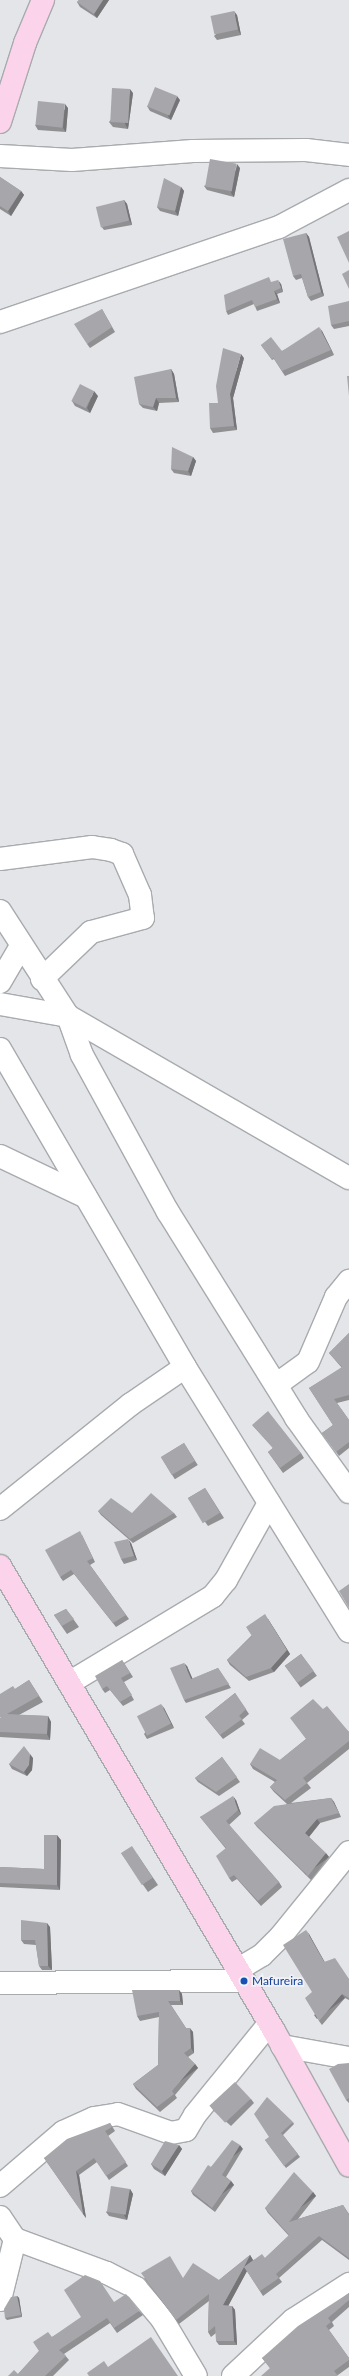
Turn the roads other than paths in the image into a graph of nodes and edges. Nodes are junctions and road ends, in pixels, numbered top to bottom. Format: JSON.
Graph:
{"nodes":[{"id":1,"x":44,"y":0,"type":"edge"},
{"id":2,"x":0,"y":122,"type":"edge"},
{"id":3,"x":349,"y":155,"type":"edge"},
{"id":4,"x":0,"y":156,"type":"edge"},
{"id":5,"x":349,"y":190,"type":"edge"},
{"id":6,"x":0,"y":322,"type":"edge"},
{"id":7,"x":0,"y":859,"type":"edge"},
{"id":8,"x":0,"y":911,"type":"edge"},
{"id":9,"x":20,"y":946,"type":"junction"},
{"id":10,"x":42,"y":979,"type":"junction"},
{"id":11,"x":0,"y":982,"type":"edge"},
{"id":12,"x":0,"y":1004,"type":"edge"},
{"id":13,"x":68,"y":1016,"type":"junction"},
{"id":14,"x":0,"y":1049,"type":"edge"},
{"id":15,"x":0,"y":1156,"type":"edge"},
{"id":16,"x":349,"y":1178,"type":"edge"},
{"id":17,"x":86,"y":1197,"type":"junction"},
{"id":18,"x":349,"y":1281,"type":"edge"},
{"id":19,"x":185,"y":1367,"type":"junction"},
{"id":20,"x":276,"y":1385,"type":"junction"},
{"id":21,"x":349,"y":1492,"type":"edge"},
{"id":22,"x":269,"y":1503,"type":"junction"},
{"id":23,"x":0,"y":1508,"type":"edge"},
{"id":24,"x":0,"y":1566,"type":"edge"},
{"id":25,"x":349,"y":1630,"type":"edge"},
{"id":26,"x":69,"y":1683,"type":"junction"},
{"id":27,"x":349,"y":1852,"type":"edge"},
{"id":28,"x":241,"y":1975,"type":"junction"},
{"id":29,"x":0,"y":1983,"type":"edge"},
{"id":30,"x":269,"y":2024,"type":"junction"},
{"id":31,"x":282,"y":2046,"type":"junction"},
{"id":32,"x":349,"y":2058,"type":"edge"},
{"id":33,"x":349,"y":2166,"type":"edge"},
{"id":34,"x":0,"y":2186,"type":"edge"},
{"id":35,"x":0,"y":2217,"type":"edge"},
{"id":36,"x":15,"y":2239,"type":"junction"},
{"id":37,"x":349,"y":2284,"type":"edge"},
{"id":38,"x":0,"y":2300,"type":"edge"},
{"id":39,"x":196,"y":2376,"type":"edge"},
{"id":40,"x":233,"y":2376,"type":"edge"}],
"edges":[{"from":1,"to":2,"type":"main road"},
{"from":3,"to":4,"type":"street"},
{"from":5,"to":6,"type":"street"},
{"from":7,"to":10,"type":"street"},
{"from":8,"to":9,"type":"street"},
{"from":9,"to":10,"type":"street"},
{"from":9,"to":11,"type":"street"},
{"from":10,"to":13,"type":"street"},
{"from":12,"to":13,"type":"street"},
{"from":13,"to":16,"type":"street"},
{"from":13,"to":20,"type":"street"},
{"from":14,"to":17,"type":"street"},
{"from":15,"to":17,"type":"street"},
{"from":17,"to":19,"type":"street"},
{"from":18,"to":20,"type":"street"},
{"from":19,"to":22,"type":"street"},
{"from":19,"to":23,"type":"street"},
{"from":20,"to":21,"type":"street"},
{"from":22,"to":25,"type":"street"},
{"from":22,"to":26,"type":"street"},
{"from":24,"to":26,"type":"main road"},
{"from":26,"to":28,"type":"main road"},
{"from":27,"to":28,"type":"street"},
{"from":28,"to":29,"type":"street"},
{"from":28,"to":30,"type":"main road"},
{"from":30,"to":31,"type":"main road"},
{"from":30,"to":34,"type":"street"},
{"from":31,"to":32,"type":"street"},
{"from":31,"to":33,"type":"main road"},
{"from":35,"to":36,"type":"street"},
{"from":36,"to":38,"type":"street"},
{"from":36,"to":39,"type":"street"},
{"from":37,"to":40,"type":"street"}]}
